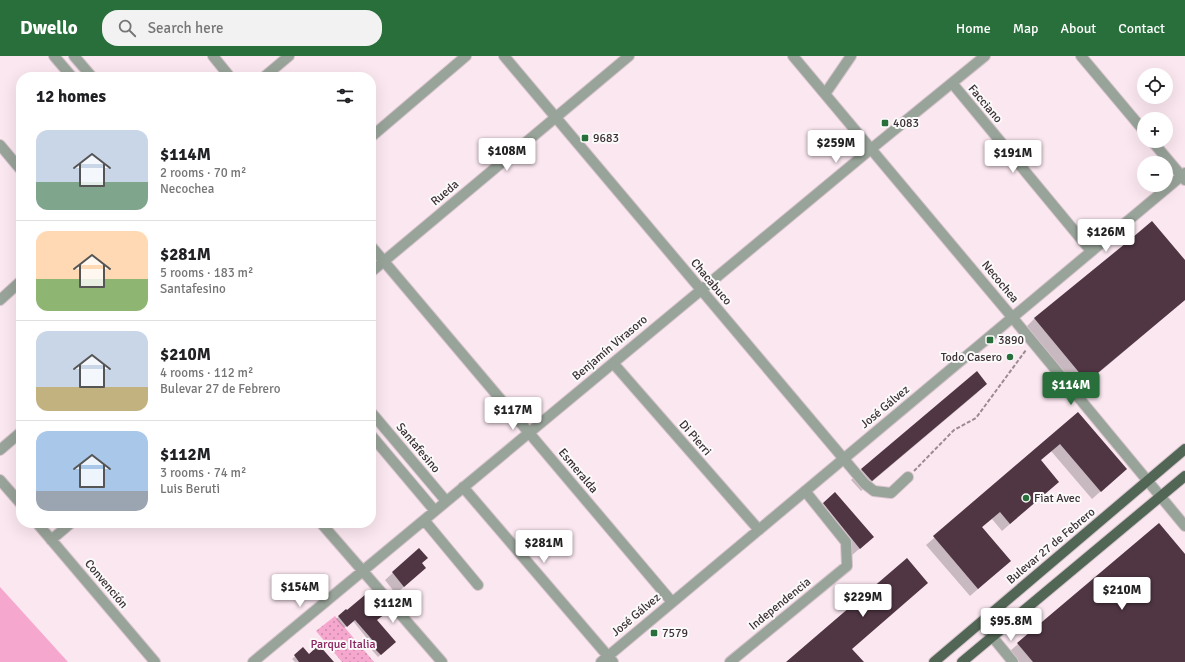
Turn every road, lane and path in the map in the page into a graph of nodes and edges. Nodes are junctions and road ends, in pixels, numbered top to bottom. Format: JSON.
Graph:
{"nodes":[{"id":1,"x":54,"y":56,"type":"edge"},
{"id":2,"x":74,"y":56,"type":"edge"},
{"id":3,"x":213,"y":56,"type":"edge"},
{"id":4,"x":289,"y":56,"type":"edge"},
{"id":5,"x":466,"y":56,"type":"edge"},
{"id":6,"x":504,"y":56,"type":"edge"},
{"id":7,"x":628,"y":56,"type":"edge"},
{"id":8,"x":793,"y":56,"type":"edge"},
{"id":9,"x":851,"y":56,"type":"edge"},
{"id":10,"x":985,"y":56,"type":"edge"},
{"id":11,"x":1081,"y":56,"type":"edge"},
{"id":12,"x":68,"y":72,"type":"edge"},
{"id":13,"x":88,"y":72,"type":"edge"},
{"id":14,"x":226,"y":72,"type":"edge"},
{"id":15,"x":270,"y":72,"type":"edge"},
{"id":16,"x":952,"y":84,"type":"junction"},
{"id":17,"x":825,"y":94,"type":"junction"},
{"id":18,"x":556,"y":117,"type":"junction"},
{"id":19,"x":1137,"y":123,"type":"edge"},
{"id":20,"x":376,"y":133,"type":"edge"},
{"id":21,"x":0,"y":145,"type":"edge"},
{"id":22,"x":1158,"y":148,"type":"edge"},
{"id":23,"x":871,"y":149,"type":"junction"},
{"id":24,"x":16,"y":164,"type":"edge"},
{"id":25,"x":1184,"y":176,"type":"edge"},
{"id":26,"x":1091,"y":251,"type":"junction"},
{"id":27,"x":376,"y":252,"type":"edge"},
{"id":28,"x":384,"y":261,"type":"junction"},
{"id":29,"x":376,"y":268,"type":"edge"},
{"id":30,"x":16,"y":286,"type":"edge"},
{"id":31,"x":700,"y":290,"type":"junction"},
{"id":32,"x":0,"y":300,"type":"edge"},
{"id":33,"x":1012,"y":317,"type":"junction"},
{"id":34,"x":1032,"y":341,"type":"junction"},
{"id":35,"x":613,"y":363,"type":"junction"},
{"id":36,"x":376,"y":418,"type":"edge"},
{"id":37,"x":529,"y":432,"type":"junction"},
{"id":38,"x":16,"y":436,"type":"edge"},
{"id":39,"x":376,"y":441,"type":"edge"},
{"id":40,"x":1185,"y":449,"type":"edge"},
{"id":41,"x":0,"y":450,"type":"edge"},
{"id":42,"x":843,"y":459,"type":"junction"},
{"id":43,"x":1185,"y":476,"type":"edge"},
{"id":44,"x":908,"y":477,"type":"joint"},
{"id":45,"x":0,"y":480,"type":"edge"},
{"id":46,"x":1148,"y":480,"type":"junction"},
{"id":47,"x":463,"y":487,"type":"junction"},
{"id":48,"x":805,"y":491,"type":"junction"},
{"id":49,"x":1161,"y":496,"type":"junction"},
{"id":50,"x":16,"y":498,"type":"edge"},
{"id":51,"x":446,"y":501,"type":"junction"},
{"id":52,"x":435,"y":511,"type":"junction"},
{"id":53,"x":424,"y":520,"type":"junction"},
{"id":54,"x":1185,"y":526,"type":"edge"},
{"id":55,"x":41,"y":528,"type":"edge"},
{"id":56,"x":66,"y":528,"type":"edge"},
{"id":57,"x":325,"y":528,"type":"edge"},
{"id":58,"x":759,"y":530,"type":"junction"},
{"id":59,"x":51,"y":540,"type":"junction"},
{"id":60,"x":362,"y":571,"type":"junction"},
{"id":61,"x":478,"y":585,"type":"dead end"},
{"id":62,"x":672,"y":602,"type":"junction"},
{"id":63,"x":981,"y":622,"type":"junction"},
{"id":64,"x":992,"y":636,"type":"junction"},
{"id":65,"x":607,"y":660,"type":"edge"},
{"id":66,"x":155,"y":662,"type":"edge"},
{"id":67,"x":253,"y":662,"type":"edge"},
{"id":68,"x":442,"y":662,"type":"edge"},
{"id":69,"x":730,"y":662,"type":"edge"},
{"id":70,"x":934,"y":662,"type":"edge"},
{"id":71,"x":962,"y":662,"type":"edge"},
{"id":72,"x":1014,"y":662,"type":"edge"}],
"edges":[{"from":1,"to":12,"type":"street"},
{"from":2,"to":13,"type":"street"},
{"from":3,"to":14,"type":"street"},
{"from":4,"to":15,"type":"street"},
{"from":5,"to":20,"type":"street"},
{"from":6,"to":18,"type":"street","name":"Chacabuco"},
{"from":7,"to":18,"type":"street","name":"Rueda"},
{"from":8,"to":17,"type":"street","name":"Necochea"},
{"from":9,"to":17,"type":"street"},
{"from":10,"to":16,"type":"street","name":"Benjamín Virasoro"},
{"from":11,"to":19,"type":"street"},
{"from":16,"to":23,"type":"street","name":"Benjamín Virasoro"},
{"from":16,"to":26,"type":"street","name":"Facciano"},
{"from":17,"to":23,"type":"street","name":"Necochea"},
{"from":18,"to":28,"type":"street","name":"Rueda"},
{"from":18,"to":31,"type":"street","name":"Chacabuco"},
{"from":21,"to":24,"type":"street"},
{"from":22,"to":25,"type":"street"},
{"from":23,"to":31,"type":"street","name":"Benjamín Virasoro"},
{"from":23,"to":33,"type":"street","name":"Necochea"},
{"from":25,"to":26,"type":"street","name":"José Gálvez"},
{"from":26,"to":33,"type":"street","name":"José Gálvez"},
{"from":27,"to":28,"type":"street","name":"Esmeralda"},
{"from":28,"to":29,"type":"street","name":"Rueda"},
{"from":28,"to":37,"type":"street","name":"Esmeralda"},
{"from":30,"to":32,"type":"street"},
{"from":31,"to":35,"type":"street","name":"Benjamín Virasoro"},
{"from":31,"to":42,"type":"street","name":"Chacabuco"},
{"from":33,"to":34,"type":"street","name":"Necochea"},
{"from":33,"to":42,"type":"street","name":"José Gálvez"},
{"from":34,"to":44,"type":"path"},
{"from":34,"to":46,"type":"street","name":"Necochea"},
{"from":35,"to":37,"type":"street","name":"Benjamín Virasoro"},
{"from":35,"to":58,"type":"street","name":"Di Pierri"},
{"from":36,"to":51,"type":"street","name":"Santafesino"},
{"from":37,"to":47,"type":"street","name":"Benjamín Virasoro"},
{"from":37,"to":62,"type":"street","name":"Esmeralda"},
{"from":38,"to":41,"type":"street"},
{"from":39,"to":52,"type":"street"},
{"from":40,"to":46,"type":"main road","name":"Bulevar 27 de Febrero"},
{"from":42,"to":44,"type":"street","name":"Chacabuco"},
{"from":42,"to":48,"type":"street","name":"José Gálvez"},
{"from":43,"to":49,"type":"main road"},
{"from":45,"to":50,"type":"street"},
{"from":46,"to":49,"type":"street","name":"Necochea"},
{"from":46,"to":63,"type":"main road","name":"Bulevar 27 de Febrero"},
{"from":47,"to":51,"type":"street","name":"Benjamín Virasoro"},
{"from":47,"to":65,"type":"street"},
{"from":48,"to":58,"type":"street","name":"José Gálvez"},
{"from":48,"to":69,"type":"street","name":"Independencia"},
{"from":49,"to":54,"type":"street","name":"Necochea"},
{"from":49,"to":64,"type":"main road"},
{"from":51,"to":52,"type":"street","name":"Benjamín Virasoro"},
{"from":52,"to":53,"type":"street","name":"Benjamín Virasoro"},
{"from":53,"to":60,"type":"street","name":"Benjamín Virasoro"},
{"from":53,"to":61,"type":"street"},
{"from":55,"to":59,"type":"street","name":"Convención"},
{"from":56,"to":59,"type":"street"},
{"from":57,"to":60,"type":"street"},
{"from":58,"to":62,"type":"street","name":"José Gálvez"},
{"from":59,"to":66,"type":"street","name":"Convención"},
{"from":60,"to":67,"type":"street","name":"Benjamín Virasoro"},
{"from":60,"to":68,"type":"street"},
{"from":62,"to":65,"type":"street","name":"José Gálvez"},
{"from":63,"to":64,"type":"street"},
{"from":63,"to":70,"type":"main road","name":"Bulevar 27 de Febrero"},
{"from":64,"to":71,"type":"main road"},
{"from":64,"to":72,"type":"street"}]}
